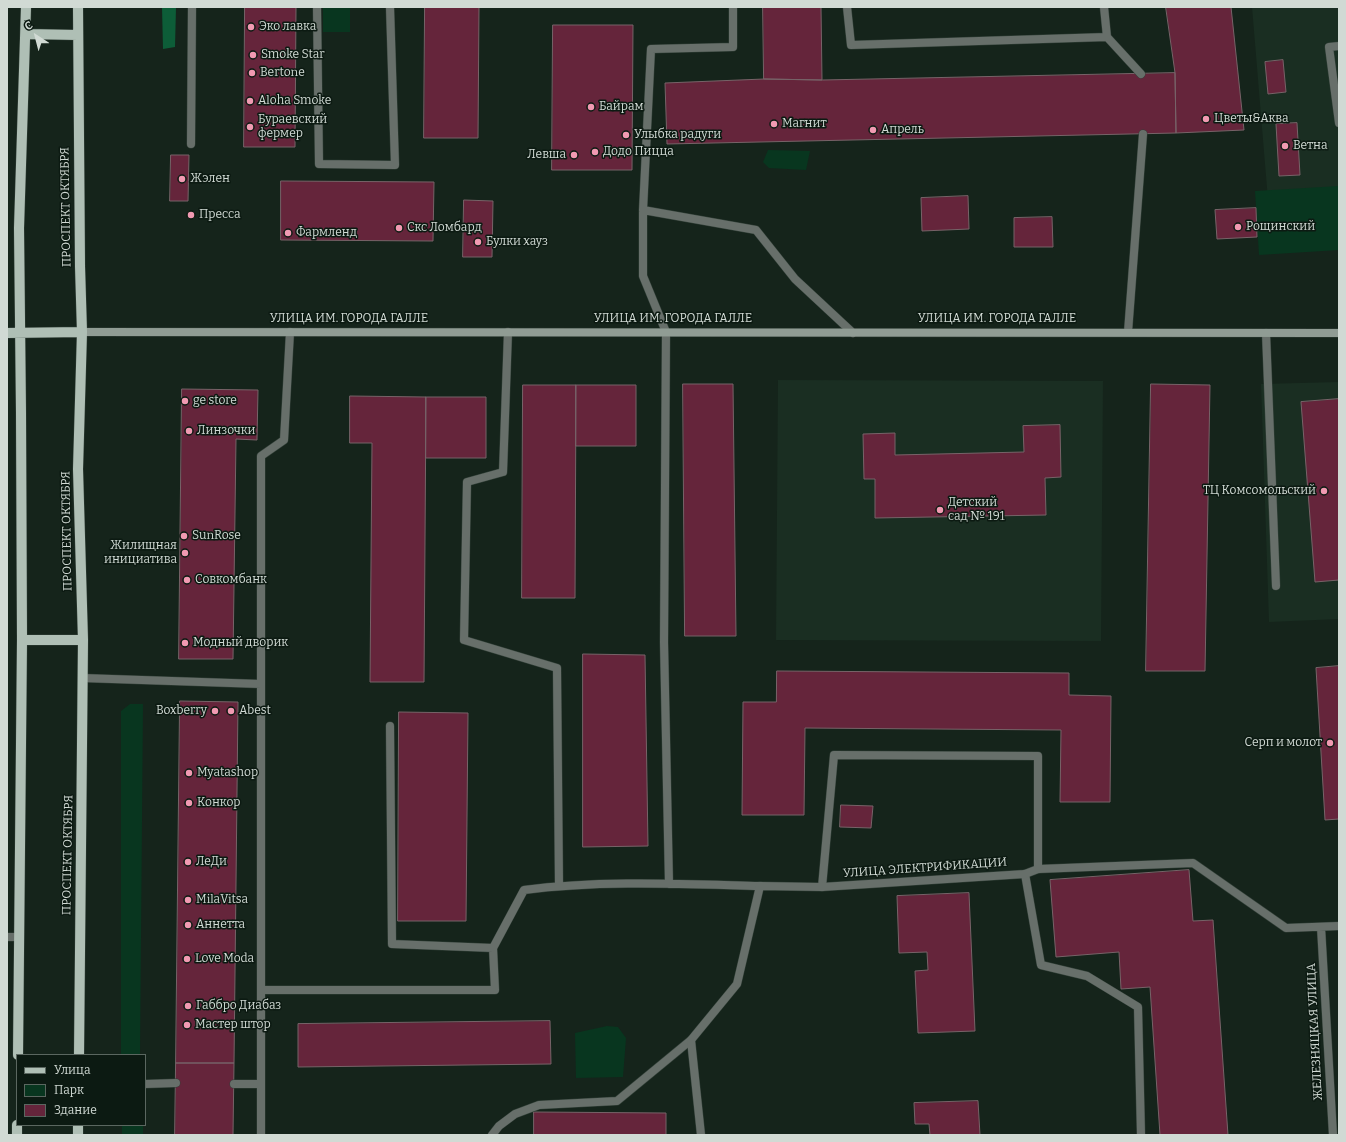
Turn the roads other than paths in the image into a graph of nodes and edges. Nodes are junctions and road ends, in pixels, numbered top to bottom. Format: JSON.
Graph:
{"nodes":[{"id":1,"x":26,"y":7,"type":"edge"},
{"id":2,"x":78,"y":7,"type":"edge"},
{"id":3,"x":192,"y":7,"type":"edge"},
{"id":4,"x":317,"y":7,"type":"edge"},
{"id":5,"x":390,"y":7,"type":"edge"},
{"id":6,"x":733,"y":7,"type":"edge"},
{"id":7,"x":847,"y":7,"type":"edge"},
{"id":8,"x":1104,"y":7,"type":"edge"},
{"id":9,"x":26,"y":34,"type":"junction"},
{"id":10,"x":78,"y":35,"type":"junction"},
{"id":11,"x":1107,"y":37,"type":"junction"},
{"id":12,"x":1339,"y":46,"type":"edge"},
{"id":13,"x":1140,"y":74,"type":"dead end"},
{"id":14,"x":1339,"y":123,"type":"edge"},
{"id":15,"x":1143,"y":134,"type":"dead end"},
{"id":16,"x":192,"y":144,"type":"dead end"},
{"id":17,"x":643,"y":210,"type":"junction"},
{"id":18,"x":82,"y":332,"type":"junction"},
{"id":19,"x":290,"y":332,"type":"junction"},
{"id":20,"x":508,"y":332,"type":"junction"},
{"id":21,"x":666,"y":332,"type":"junction"},
{"id":22,"x":1128,"y":332,"type":"junction"},
{"id":23,"x":7,"y":333,"type":"edge"},
{"id":24,"x":20,"y":333,"type":"junction"},
{"id":25,"x":853,"y":333,"type":"junction"},
{"id":26,"x":1266,"y":333,"type":"junction"},
{"id":27,"x":1339,"y":333,"type":"edge"},
{"id":28,"x":1276,"y":586,"type":"dead end"},
{"id":29,"x":22,"y":640,"type":"junction"},
{"id":30,"x":83,"y":640,"type":"junction"},
{"id":31,"x":82,"y":678,"type":"junction"},
{"id":32,"x":261,"y":684,"type":"junction"},
{"id":33,"x":390,"y":726,"type":"dead end"},
{"id":34,"x":1038,"y":869,"type":"junction"},
{"id":35,"x":1025,"y":874,"type":"junction"},
{"id":36,"x":669,"y":884,"type":"junction"},
{"id":37,"x":559,"y":886,"type":"junction"},
{"id":38,"x":760,"y":886,"type":"junction"},
{"id":39,"x":822,"y":887,"type":"junction"},
{"id":40,"x":1339,"y":926,"type":"edge"},
{"id":41,"x":1321,"y":927,"type":"junction"},
{"id":42,"x":7,"y":937,"type":"edge"},
{"id":43,"x":19,"y":937,"type":"junction"},
{"id":44,"x":493,"y":948,"type":"junction"},
{"id":45,"x":261,"y":990,"type":"junction"},
{"id":46,"x":691,"y":1040,"type":"junction"},
{"id":47,"x":18,"y":1054,"type":"edge"},
{"id":48,"x":79,"y":1054,"type":"edge"},
{"id":49,"x":176,"y":1083,"type":"dead end"},
{"id":50,"x":146,"y":1084,"type":"edge"},
{"id":51,"x":234,"y":1084,"type":"dead end"},
{"id":52,"x":262,"y":1084,"type":"junction"},
{"id":53,"x":261,"y":1135,"type":"edge"},
{"id":54,"x":492,"y":1135,"type":"edge"},
{"id":55,"x":701,"y":1135,"type":"edge"},
{"id":56,"x":1141,"y":1135,"type":"edge"},
{"id":57,"x":1333,"y":1135,"type":"edge"}],
"edges":[{"from":1,"to":9,"type":"main road"},
{"from":2,"to":10,"type":"main road","name":"ПРОСПЕКТ ОКТЯБРЯ"},
{"from":3,"to":16,"type":"street"},
{"from":4,"to":5,"type":"street"},
{"from":6,"to":17,"type":"street"},
{"from":7,"to":11,"type":"street"},
{"from":8,"to":11,"type":"street"},
{"from":9,"to":10,"type":"main road"},
{"from":9,"to":24,"type":"main road"},
{"from":10,"to":18,"type":"main road","name":"ПРОСПЕКТ ОКТЯБРЯ"},
{"from":11,"to":13,"type":"street"},
{"from":12,"to":14,"type":"street"},
{"from":15,"to":22,"type":"street"},
{"from":17,"to":21,"type":"street"},
{"from":17,"to":25,"type":"street"},
{"from":18,"to":19,"type":"main road","name":"УЛИЦА ИМ. ГОРОДА ГАЛЛЕ"},
{"from":18,"to":24,"type":"main road","name":"УЛИЦА ИМ. ГОРОДА ГАЛЛЕ"},
{"from":18,"to":30,"type":"main road","name":"ПРОСПЕКТ ОКТЯБРЯ"},
{"from":19,"to":20,"type":"main road","name":"УЛИЦА ИМ. ГОРОДА ГАЛЛЕ"},
{"from":19,"to":32,"type":"street"},
{"from":20,"to":21,"type":"main road","name":"УЛИЦА ИМ. ГОРОДА ГАЛЛЕ"},
{"from":20,"to":37,"type":"street"},
{"from":21,"to":25,"type":"main road","name":"УЛИЦА ИМ. ГОРОДА ГАЛЛЕ"},
{"from":21,"to":36,"type":"street"},
{"from":22,"to":25,"type":"main road","name":"УЛИЦА ИМ. ГОРОДА ГАЛЛЕ"},
{"from":22,"to":26,"type":"main road","name":"УЛИЦА ИМ. ГОРОДА ГАЛЛЕ"},
{"from":23,"to":24,"type":"main road","name":"УЛИЦА ИМ. ГОРОДА ГАЛЛЕ"},
{"from":24,"to":29,"type":"main road"},
{"from":26,"to":27,"type":"main road","name":"УЛИЦА ИМ. ГОРОДА ГАЛЛЕ"},
{"from":26,"to":28,"type":"street"},
{"from":29,"to":30,"type":"main road"},
{"from":29,"to":43,"type":"main road"},
{"from":30,"to":31,"type":"main road","name":"ПРОСПЕКТ ОКТЯБРЯ"},
{"from":31,"to":32,"type":"street"},
{"from":31,"to":48,"type":"main road","name":"ПРОСПЕКТ ОКТЯБРЯ"},
{"from":32,"to":45,"type":"street"},
{"from":33,"to":44,"type":"street"},
{"from":34,"to":35,"type":"street","name":"УЛИЦА ЭЛЕКТРИФИКАЦИИ"},
{"from":34,"to":39,"type":"street"},
{"from":34,"to":41,"type":"street","name":"УЛИЦА ЭЛЕКТРИФИКАЦИИ"},
{"from":35,"to":39,"type":"street","name":"УЛИЦА ЭЛЕКТРИФИКАЦИИ"},
{"from":35,"to":56,"type":"street"},
{"from":36,"to":37,"type":"street","name":"УЛИЦА ЭЛЕКТРИФИКАЦИИ"},
{"from":36,"to":38,"type":"street","name":"УЛИЦА ЭЛЕКТРИФИКАЦИИ"},
{"from":37,"to":44,"type":"street","name":"УЛИЦА ЭЛЕКТРИФИКАЦИИ"},
{"from":38,"to":39,"type":"street","name":"УЛИЦА ЭЛЕКТРИФИКАЦИИ"},
{"from":38,"to":46,"type":"street"},
{"from":40,"to":41,"type":"street","name":"УЛИЦА ЭЛЕКТРИФИКАЦИИ"},
{"from":41,"to":57,"type":"street","name":"ЖЕЛЕЗНЯЦКАЯ УЛИЦА"},
{"from":42,"to":43,"type":"street"},
{"from":43,"to":47,"type":"main road"},
{"from":44,"to":45,"type":"street"},
{"from":45,"to":52,"type":"street"},
{"from":46,"to":54,"type":"street"},
{"from":46,"to":55,"type":"street"},
{"from":49,"to":50,"type":"street"},
{"from":51,"to":52,"type":"street"},
{"from":52,"to":53,"type":"street"}]}
